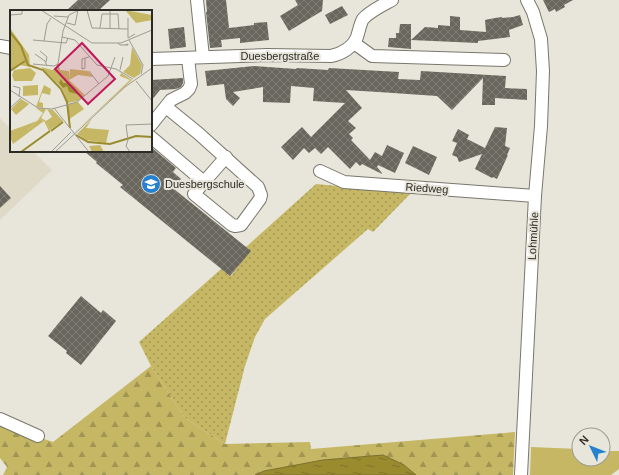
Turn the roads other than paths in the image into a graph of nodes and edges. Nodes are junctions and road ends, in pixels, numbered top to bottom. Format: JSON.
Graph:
{"nodes":[{"id":1,"x":197,"y":0,"type":"edge"},
{"id":2,"x":392,"y":0,"type":"edge"},
{"id":3,"x":527,"y":0,"type":"edge"},
{"id":4,"x":354,"y":43,"type":"junction"},
{"id":5,"x":0,"y":46,"type":"edge"},
{"id":6,"x":10,"y":48,"type":"edge"},
{"id":7,"x":203,"y":57,"type":"junction"},
{"id":8,"x":188,"y":58,"type":"junction"},
{"id":9,"x":152,"y":59,"type":"edge"},
{"id":10,"x":504,"y":60,"type":"dead end"},
{"id":11,"x":166,"y":106,"type":"junction"},
{"id":12,"x":152,"y":124,"type":"edge"},
{"id":13,"x":152,"y":138,"type":"edge"},
{"id":14,"x":226,"y":157,"type":"junction"},
{"id":15,"x":320,"y":171,"type":"dead end"},
{"id":16,"x":204,"y":182,"type":"junction"},
{"id":17,"x":535,"y":196,"type":"junction"},
{"id":18,"x":0,"y":419,"type":"edge"},
{"id":19,"x":38,"y":436,"type":"dead end"},
{"id":20,"x":521,"y":475,"type":"edge"}],
"edges":[{"from":1,"to":7,"type":"street"},
{"from":2,"to":4,"type":"street"},
{"from":3,"to":17,"type":"street","name":"Lohmühle"},
{"from":4,"to":7,"type":"street","name":"Duesbergstraße"},
{"from":4,"to":10,"type":"street"},
{"from":5,"to":6,"type":"street"},
{"from":7,"to":8,"type":"street","name":"Duesbergstraße"},
{"from":8,"to":9,"type":"street","name":"Duesbergstraße"},
{"from":8,"to":11,"type":"street"},
{"from":11,"to":12,"type":"street"},
{"from":11,"to":14,"type":"street"},
{"from":13,"to":16,"type":"street"},
{"from":14,"to":16,"type":"street"},
{"from":14,"to":16,"type":"street"},
{"from":15,"to":17,"type":"street","name":"Riedweg"},
{"from":17,"to":20,"type":"street","name":"Lohmühle"},
{"from":18,"to":19,"type":"street"}]}
